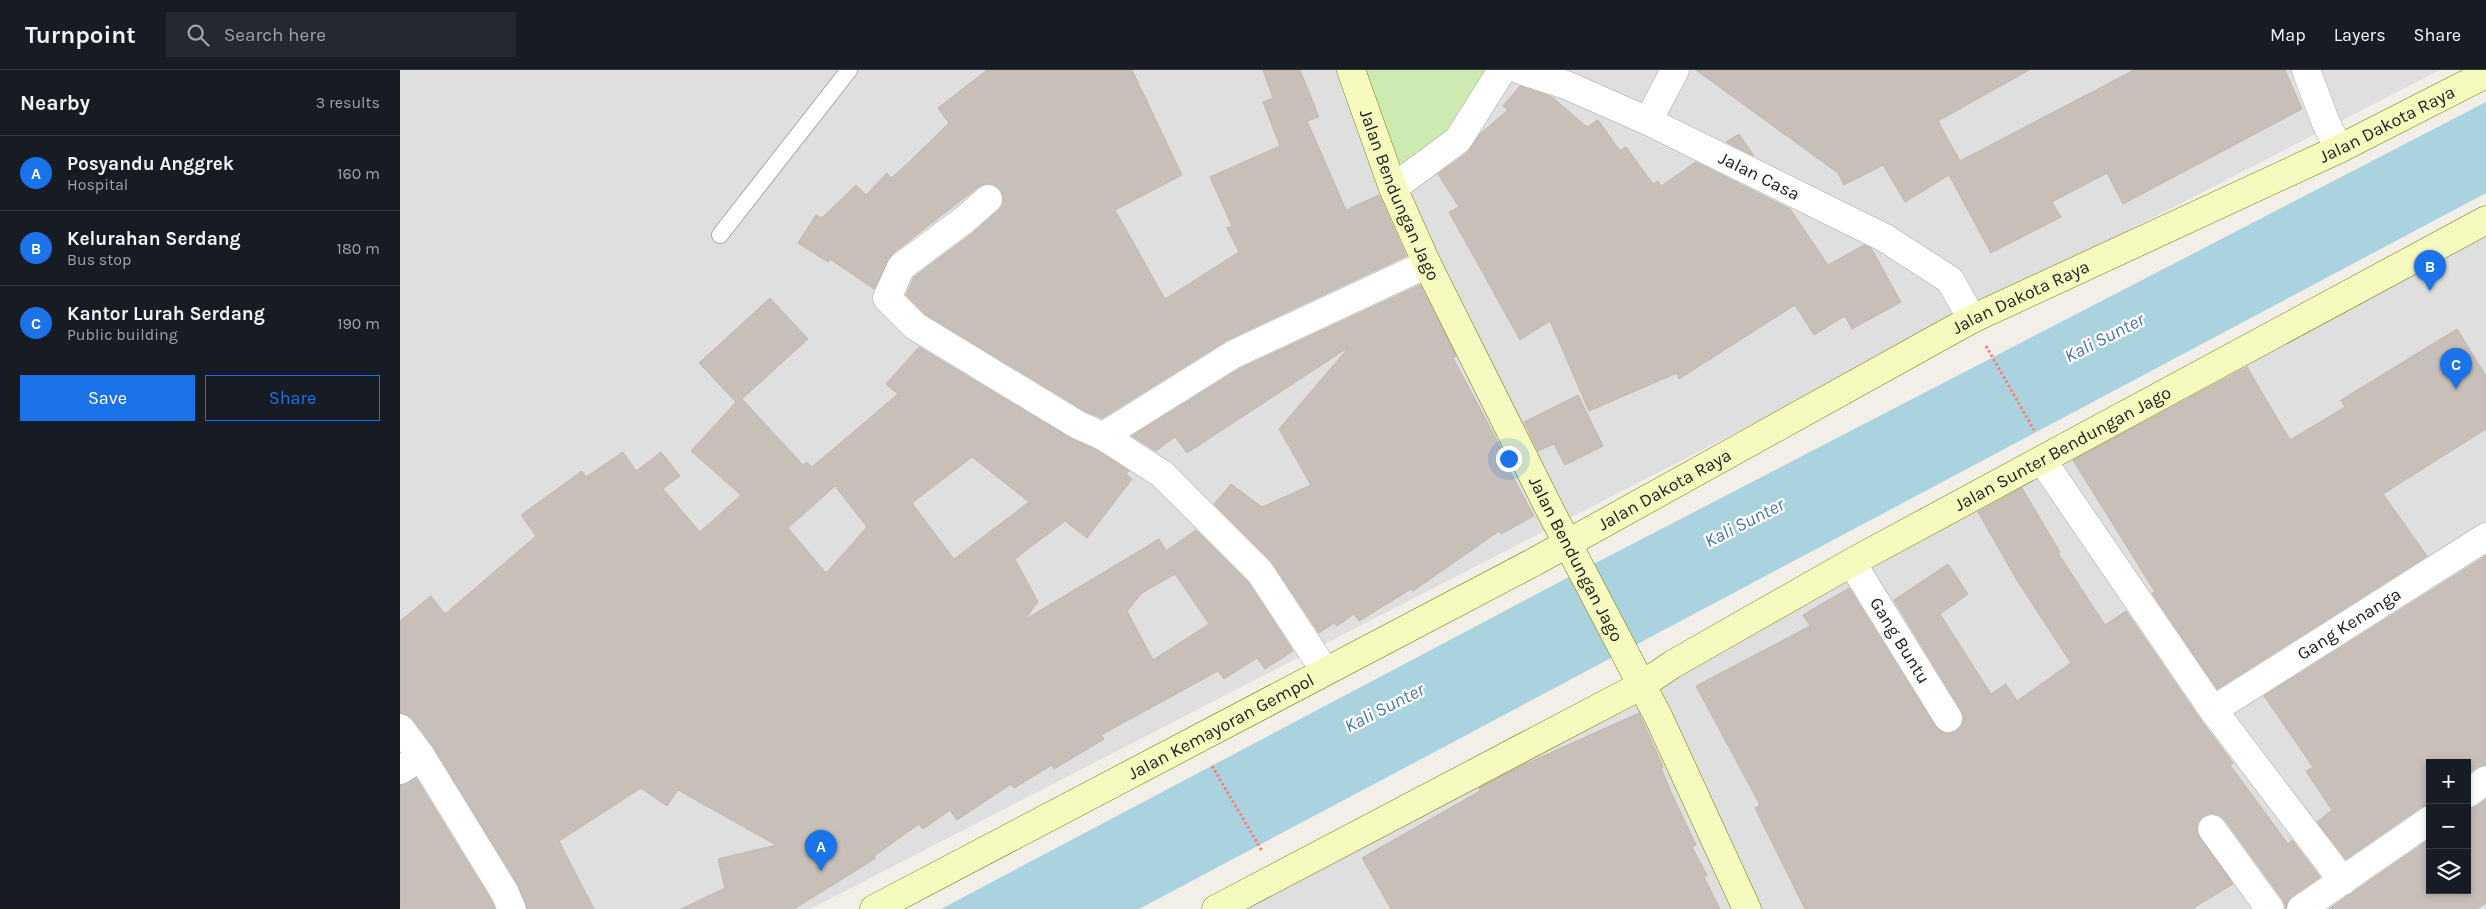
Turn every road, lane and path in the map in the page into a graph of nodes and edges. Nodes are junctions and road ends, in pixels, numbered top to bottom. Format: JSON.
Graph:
{"nodes":[{"id":1,"x":849,"y":70,"type":"edge"},
{"id":2,"x":1351,"y":70,"type":"edge"},
{"id":3,"x":1502,"y":70,"type":"edge"},
{"id":4,"x":1520,"y":70,"type":"edge"},
{"id":5,"x":1675,"y":70,"type":"edge"},
{"id":6,"x":2306,"y":70,"type":"edge"},
{"id":7,"x":2486,"y":74,"type":"edge"},
{"id":8,"x":1570,"y":78,"type":"edge"},
{"id":9,"x":1648,"y":121,"type":"junction"},
{"id":10,"x":2339,"y":149,"type":"junction"},
{"id":11,"x":1393,"y":188,"type":"junction"},
{"id":12,"x":988,"y":199,"type":"dead end"},
{"id":13,"x":2486,"y":220,"type":"edge"},
{"id":14,"x":720,"y":235,"type":"dead end"},
{"id":15,"x":1427,"y":264,"type":"junction"},
{"id":16,"x":1977,"y":329,"type":"junction"},
{"id":17,"x":1103,"y":436,"type":"junction"},
{"id":18,"x":2041,"y":449,"type":"junction"},
{"id":19,"x":2486,"y":537,"type":"edge"},
{"id":20,"x":1570,"y":548,"type":"junction"},
{"id":21,"x":1852,"y":563,"type":"junction"},
{"id":22,"x":1325,"y":671,"type":"junction"},
{"id":23,"x":1642,"y":685,"type":"junction"},
{"id":24,"x":2213,"y":710,"type":"junction"},
{"id":25,"x":1948,"y":718,"type":"dead end"},
{"id":26,"x":400,"y":728,"type":"edge"},
{"id":27,"x":1207,"y":758,"type":"dead end"},
{"id":28,"x":411,"y":763,"type":"edge"},
{"id":29,"x":2486,"y":780,"type":"edge"},
{"id":30,"x":2471,"y":791,"type":"edge"},
{"id":31,"x":2426,"y":823,"type":"edge"},
{"id":32,"x":2212,"y":829,"type":"dead end"},
{"id":33,"x":1263,"y":853,"type":"dead end"},
{"id":34,"x":2343,"y":881,"type":"junction"},
{"id":35,"x":512,"y":909,"type":"edge"},
{"id":36,"x":874,"y":909,"type":"edge"},
{"id":37,"x":1216,"y":909,"type":"edge"},
{"id":38,"x":1747,"y":909,"type":"edge"},
{"id":39,"x":2270,"y":909,"type":"edge"},
{"id":40,"x":2301,"y":909,"type":"edge"}],
"edges":[{"from":1,"to":14,"type":"lane"},
{"from":2,"to":11,"type":"street","name":"Jalan Bendungan Jago"},
{"from":3,"to":11,"type":"street"},
{"from":4,"to":8,"type":"street","name":"Jalan Casa"},
{"from":5,"to":9,"type":"street"},
{"from":6,"to":10,"type":"street"},
{"from":7,"to":10,"type":"street","name":"Jalan Dakota Raya"},
{"from":8,"to":9,"type":"street","name":"Jalan Casa"},
{"from":9,"to":16,"type":"street","name":"Jalan Casa"},
{"from":10,"to":16,"type":"street","name":"Jalan Dakota Raya"},
{"from":11,"to":15,"type":"street","name":"Jalan Bendungan Jago"},
{"from":12,"to":17,"type":"street"},
{"from":13,"to":18,"type":"street","name":"Jalan Sunter Bendungan Jago"},
{"from":15,"to":17,"type":"street"},
{"from":15,"to":20,"type":"street","name":"Jalan Bendungan Jago"},
{"from":16,"to":18,"type":"path"},
{"from":16,"to":20,"type":"street","name":"Jalan Dakota Raya"},
{"from":17,"to":22,"type":"street"},
{"from":18,"to":21,"type":"street","name":"Jalan Sunter Bendungan Jago"},
{"from":18,"to":24,"type":"street"},
{"from":19,"to":24,"type":"street","name":"Gang Kenanga"},
{"from":20,"to":22,"type":"street","name":"Jalan Kemayoran Gempol"},
{"from":20,"to":23,"type":"street","name":"Jalan Bendungan Jago"},
{"from":21,"to":23,"type":"street","name":"Jalan Sunter Bendungan Jago"},
{"from":21,"to":25,"type":"street","name":"Gang Buntu"},
{"from":22,"to":36,"type":"street","name":"Jalan Kemayoran Gempol"},
{"from":23,"to":37,"type":"street"},
{"from":23,"to":38,"type":"street","name":"Jalan Bendungan Jago"},
{"from":24,"to":34,"type":"street"},
{"from":26,"to":28,"type":"street"},
{"from":27,"to":33,"type":"path"},
{"from":28,"to":35,"type":"street"},
{"from":29,"to":30,"type":"street"},
{"from":31,"to":34,"type":"street"},
{"from":32,"to":39,"type":"street"},
{"from":34,"to":40,"type":"street"}]}
